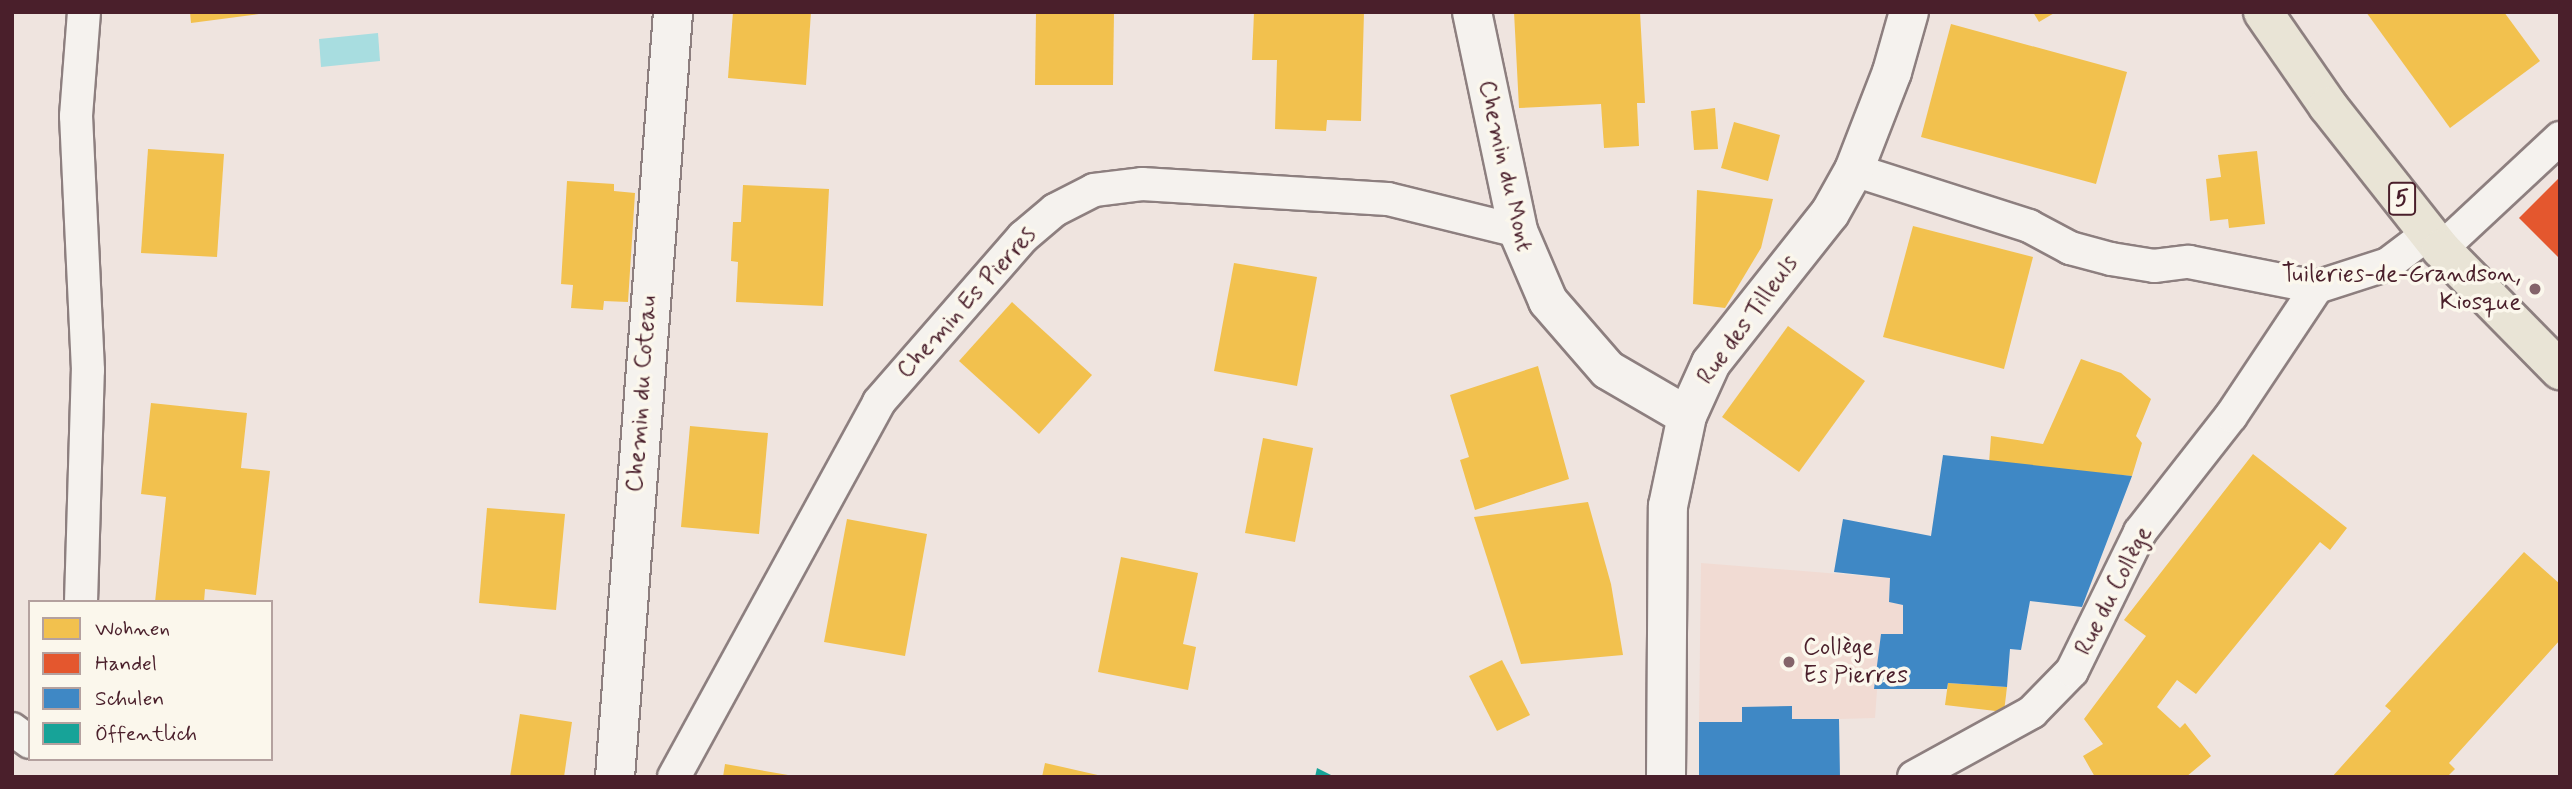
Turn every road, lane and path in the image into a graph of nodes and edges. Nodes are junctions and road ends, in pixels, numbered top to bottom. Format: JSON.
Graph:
{"nodes":[{"id":1,"x":84,"y":12,"type":"edge"},
{"id":2,"x":673,"y":12,"type":"edge"},
{"id":3,"x":1472,"y":12,"type":"edge"},
{"id":4,"x":1909,"y":12,"type":"edge"},
{"id":5,"x":2263,"y":12,"type":"edge"},
{"id":6,"x":2560,"y":138,"type":"edge"},
{"id":7,"x":1854,"y":170,"type":"junction"},
{"id":8,"x":1518,"y":231,"type":"junction"},
{"id":9,"x":2435,"y":241,"type":"junction"},
{"id":10,"x":2316,"y":287,"type":"junction"},
{"id":11,"x":2560,"y":370,"type":"edge"},
{"id":12,"x":1686,"y":416,"type":"junction"},
{"id":13,"x":81,"y":600,"type":"edge"},
{"id":14,"x":12,"y":729,"type":"edge"},
{"id":15,"x":28,"y":740,"type":"edge"},
{"id":16,"x":615,"y":777,"type":"edge"},
{"id":17,"x":674,"y":777,"type":"edge"},
{"id":18,"x":1666,"y":777,"type":"edge"},
{"id":19,"x":1914,"y":777,"type":"edge"}],
"edges":[{"from":1,"to":13,"type":"lane"},
{"from":2,"to":16,"type":"street","name":"Chemin du Coteau"},
{"from":3,"to":8,"type":"street","name":"Chemin du Mont"},
{"from":4,"to":7,"type":"street","name":"Rue des Tilleuls"},
{"from":5,"to":9,"type":"main road","number":"5"},
{"from":6,"to":9,"type":"lane"},
{"from":7,"to":10,"type":"lane"},
{"from":7,"to":12,"type":"street","name":"Rue des Tilleuls"},
{"from":8,"to":12,"type":"street","name":"Chemin du Mont"},
{"from":8,"to":17,"type":"lane","name":"Chemin Es Pierres"},
{"from":9,"to":10,"type":"lane"},
{"from":9,"to":11,"type":"main road","number":"5"},
{"from":10,"to":19,"type":"lane","name":"Rue du Collège"},
{"from":12,"to":18,"type":"street","name":"Rue des Tilleuls"},
{"from":14,"to":15,"type":"lane"}]}
